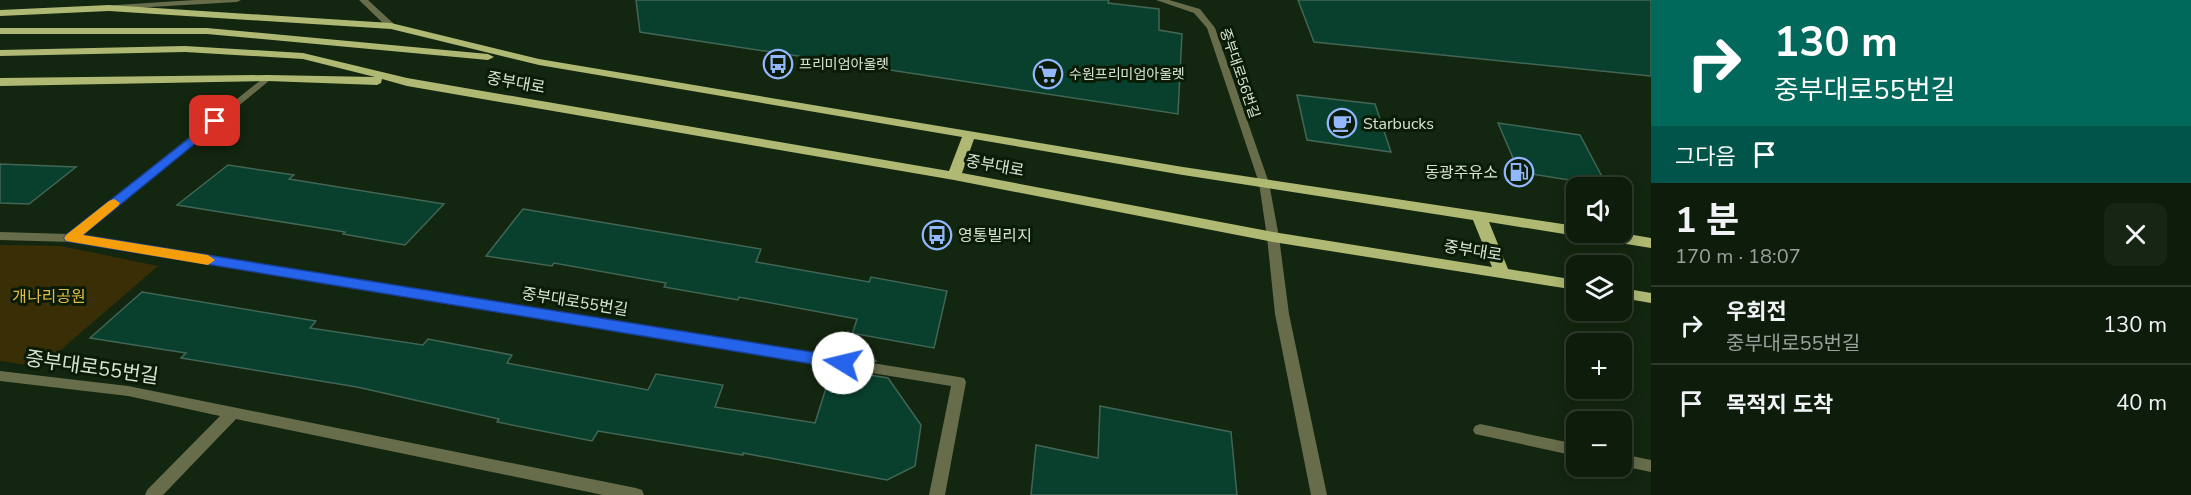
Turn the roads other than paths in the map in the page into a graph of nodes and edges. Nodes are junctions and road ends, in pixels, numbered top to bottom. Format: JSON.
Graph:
{"nodes":[{"id":1,"x":237,"y":0,"type":"edge"},
{"id":2,"x":363,"y":0,"type":"edge"},
{"id":3,"x":1160,"y":0,"type":"edge"},
{"id":4,"x":109,"y":8,"type":"junction"},
{"id":5,"x":0,"y":13,"type":"edge"},
{"id":6,"x":391,"y":26,"type":"junction"},
{"id":7,"x":0,"y":32,"type":"edge"},
{"id":8,"x":0,"y":54,"type":"edge"},
{"id":9,"x":538,"y":62,"type":"junction"},
{"id":10,"x":267,"y":78,"type":"junction"},
{"id":11,"x":0,"y":82,"type":"edge"},
{"id":12,"x":407,"y":82,"type":"junction"},
{"id":13,"x":969,"y":135,"type":"junction"},
{"id":14,"x":954,"y":176,"type":"junction"},
{"id":15,"x":1264,"y":183,"type":"junction"},
{"id":16,"x":1479,"y":216,"type":"junction"},
{"id":17,"x":1566,"y":229,"type":"edge"},
{"id":18,"x":0,"y":236,"type":"edge"},
{"id":19,"x":1273,"y":237,"type":"junction"},
{"id":20,"x":71,"y":238,"type":"junction"},
{"id":21,"x":1632,"y":240,"type":"edge"},
{"id":22,"x":1651,"y":243,"type":"edge"},
{"id":23,"x":1502,"y":273,"type":"junction"},
{"id":24,"x":1566,"y":283,"type":"edge"},
{"id":25,"x":1632,"y":295,"type":"edge"},
{"id":26,"x":1651,"y":298,"type":"edge"},
{"id":27,"x":0,"y":376,"type":"edge"},
{"id":28,"x":232,"y":412,"type":"junction"},
{"id":29,"x":1480,"y":430,"type":"dead end"},
{"id":30,"x":1566,"y":448,"type":"edge"},
{"id":31,"x":1632,"y":461,"type":"edge"},
{"id":32,"x":1651,"y":466,"type":"edge"},
{"id":33,"x":153,"y":495,"type":"edge"},
{"id":34,"x":636,"y":495,"type":"edge"},
{"id":35,"x":937,"y":495,"type":"edge"},
{"id":36,"x":1319,"y":495,"type":"edge"}],
"edges":[{"from":1,"to":4,"type":"street"},
{"from":2,"to":6,"type":"street"},
{"from":3,"to":15,"type":"street","name":"중부대로56번길"},
{"from":4,"to":5,"type":"main road","name":"중부대로"},
{"from":4,"to":6,"type":"main road","name":"중부대로"},
{"from":6,"to":9,"type":"main road","name":"중부대로"},
{"from":7,"to":9,"type":"main road","name":"중부대로"},
{"from":8,"to":12,"type":"main road","name":"중부대로"},
{"from":9,"to":13,"type":"main road","name":"중부대로"},
{"from":10,"to":11,"type":"main road","name":"중부대로"},
{"from":10,"to":12,"type":"main road","name":"중부대로"},
{"from":10,"to":20,"type":"street"},
{"from":12,"to":14,"type":"main road","name":"중부대로"},
{"from":13,"to":14,"type":"main road"},
{"from":13,"to":15,"type":"main road","name":"중부대로"},
{"from":14,"to":19,"type":"main road","name":"중부대로"},
{"from":15,"to":16,"type":"main road","name":"중부대로"},
{"from":15,"to":19,"type":"street","name":"중부대로56번길"},
{"from":16,"to":17,"type":"main road","name":"중부대로"},
{"from":16,"to":23,"type":"main road"},
{"from":18,"to":20,"type":"street","name":"중부대로55번길"},
{"from":19,"to":23,"type":"main road","name":"중부대로"},
{"from":19,"to":36,"type":"street","name":"중부대로56번길"},
{"from":20,"to":35,"type":"street","name":"중부대로55번길"},
{"from":21,"to":22,"type":"main road"},
{"from":23,"to":24,"type":"main road","name":"중부대로"},
{"from":25,"to":26,"type":"main road"},
{"from":27,"to":28,"type":"street","name":"중부대로55번길"},
{"from":28,"to":33,"type":"street"},
{"from":28,"to":34,"type":"street","name":"중부대로55번길"},
{"from":29,"to":30,"type":"street"},
{"from":31,"to":32,"type":"street"}]}
